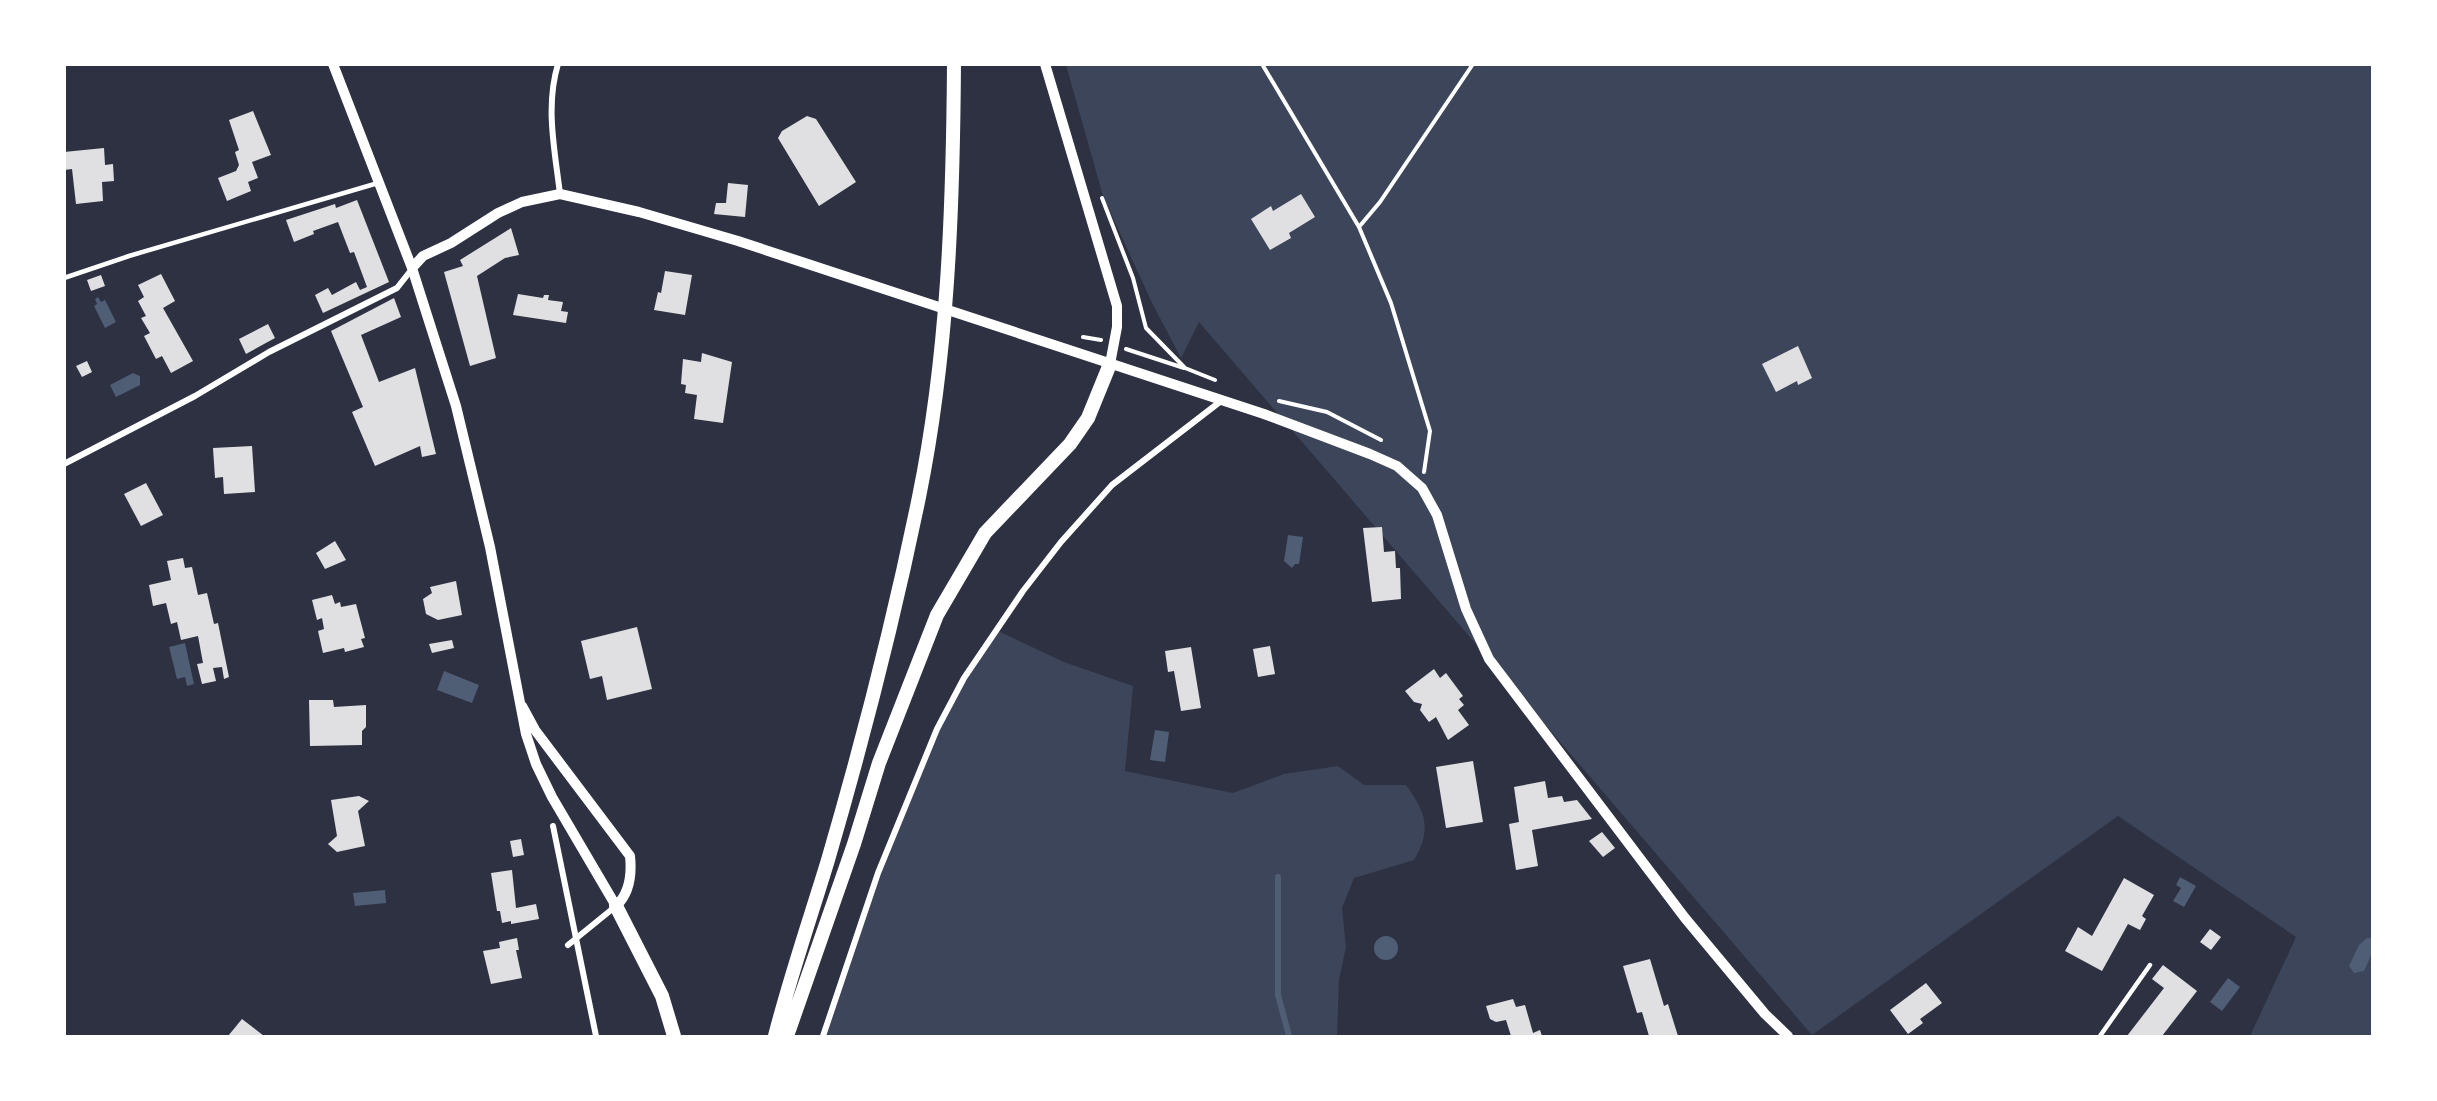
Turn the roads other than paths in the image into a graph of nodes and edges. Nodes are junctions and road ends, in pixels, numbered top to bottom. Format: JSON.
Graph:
{"nodes":[{"id":1,"x":333,"y":64,"type":"edge"},
{"id":2,"x":558,"y":64,"type":"edge"},
{"id":3,"x":954,"y":64,"type":"edge"},
{"id":4,"x":1046,"y":64,"type":"edge"},
{"id":5,"x":378,"y":183,"type":"junction"},
{"id":6,"x":560,"y":194,"type":"junction"},
{"id":7,"x":412,"y":268,"type":"junction"},
{"id":8,"x":64,"y":278,"type":"edge"},
{"id":9,"x":1110,"y":364,"type":"junction"},
{"id":10,"x":1221,"y":401,"type":"junction"},
{"id":11,"x":64,"y":464,"type":"edge"},
{"id":12,"x":522,"y":706,"type":"junction"},
{"id":13,"x":553,"y":826,"type":"dead end"},
{"id":14,"x":616,"y":906,"type":"junction"},
{"id":15,"x":576,"y":938,"type":"junction"},
{"id":16,"x":568,"y":945,"type":"dead end"},
{"id":17,"x":2150,"y":965,"type":"dead end"},
{"id":18,"x":596,"y":1036,"type":"edge"},
{"id":19,"x":674,"y":1036,"type":"edge"},
{"id":20,"x":775,"y":1036,"type":"edge"},
{"id":21,"x":787,"y":1036,"type":"edge"},
{"id":22,"x":823,"y":1036,"type":"edge"},
{"id":23,"x":1788,"y":1036,"type":"edge"},
{"id":24,"x":2100,"y":1036,"type":"edge"}],
"edges":[{"from":1,"to":5,"type":"street"},
{"from":2,"to":6,"type":"street"},
{"from":3,"to":20,"type":"main road"},
{"from":4,"to":9,"type":"street"},
{"from":5,"to":7,"type":"street"},
{"from":5,"to":8,"type":"lane"},
{"from":6,"to":7,"type":"street"},
{"from":6,"to":9,"type":"street"},
{"from":7,"to":11,"type":"street"},
{"from":7,"to":12,"type":"street"},
{"from":9,"to":10,"type":"street"},
{"from":9,"to":21,"type":"main road"},
{"from":10,"to":22,"type":"street"},
{"from":10,"to":23,"type":"street"},
{"from":12,"to":14,"type":"street"},
{"from":12,"to":14,"type":"street"},
{"from":13,"to":15,"type":"street"},
{"from":14,"to":15,"type":"street"},
{"from":14,"to":19,"type":"main road"},
{"from":15,"to":16,"type":"street"},
{"from":15,"to":18,"type":"street"},
{"from":17,"to":24,"type":"lane"}]}
